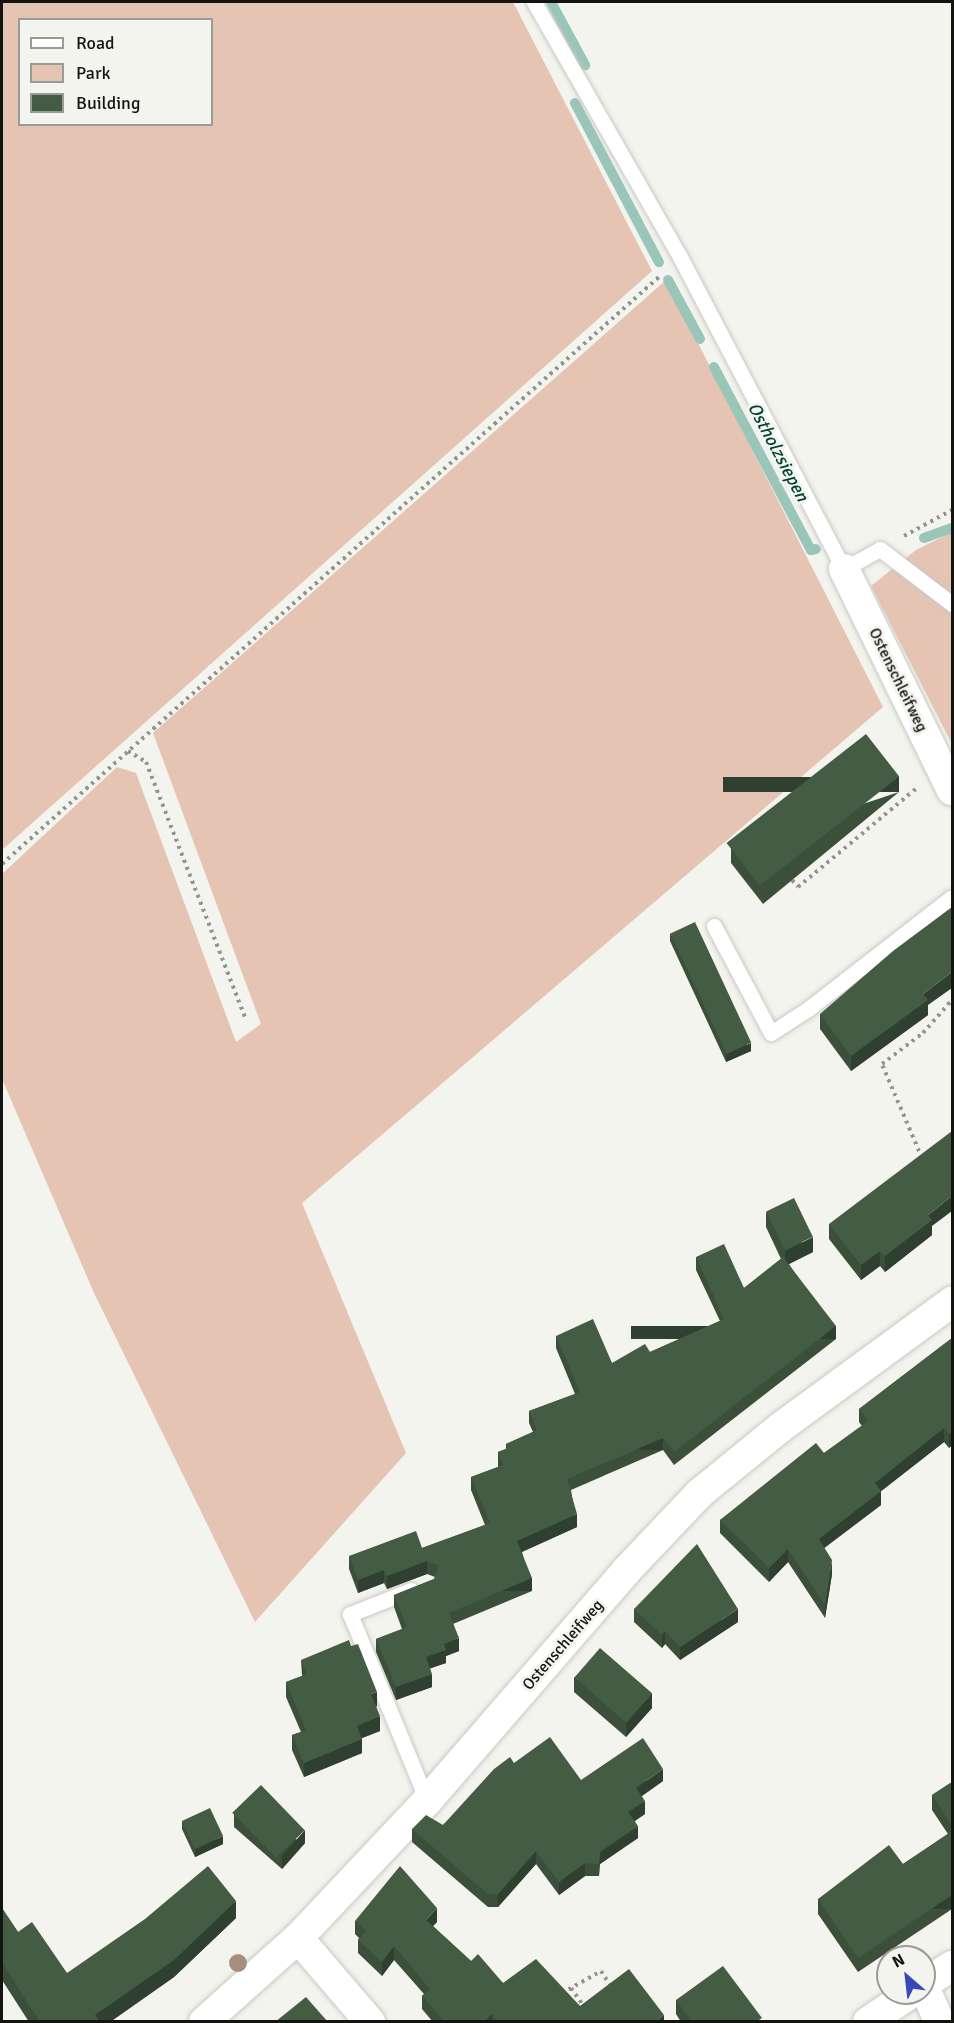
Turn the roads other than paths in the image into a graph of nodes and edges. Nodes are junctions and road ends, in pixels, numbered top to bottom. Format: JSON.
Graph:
{"nodes":[{"id":1,"x":534,"y":2,"type":"edge"},
{"id":2,"x":844,"y":569,"type":"junction"},
{"id":3,"x":952,"y":604,"type":"edge"},
{"id":4,"x":947,"y":779,"type":"edge"},
{"id":5,"x":952,"y":897,"type":"edge"},
{"id":6,"x":714,"y":926,"type":"dead end"},
{"id":7,"x":952,"y":1302,"type":"edge"},
{"id":8,"x":430,"y":1583,"type":"edge"},
{"id":9,"x":427,"y":1801,"type":"junction"},
{"id":10,"x":298,"y":1938,"type":"junction"},
{"id":11,"x":952,"y":1966,"type":"edge"},
{"id":12,"x":936,"y":1977,"type":"edge"},
{"id":13,"x":893,"y":2005,"type":"edge"},
{"id":14,"x":932,"y":2005,"type":"edge"},
{"id":15,"x":204,"y":2022,"type":"edge"},
{"id":16,"x":370,"y":2022,"type":"edge"},
{"id":17,"x":868,"y":2022,"type":"edge"},
{"id":18,"x":939,"y":2022,"type":"edge"}],
"edges":[{"from":1,"to":2,"type":"lane"},
{"from":2,"to":3,"type":"lane"},
{"from":2,"to":4,"type":"street","name":"Ostenschleifweg"},
{"from":5,"to":6,"type":"lane"},
{"from":7,"to":9,"type":"street","name":"Ostenschleifweg"},
{"from":8,"to":9,"type":"lane"},
{"from":9,"to":10,"type":"street","name":"Ostenschleifweg"},
{"from":10,"to":15,"type":"street","name":"Ostenschleifweg"},
{"from":10,"to":16,"type":"street"},
{"from":11,"to":12,"type":"street"},
{"from":13,"to":17,"type":"street"},
{"from":14,"to":18,"type":"street"}]}
